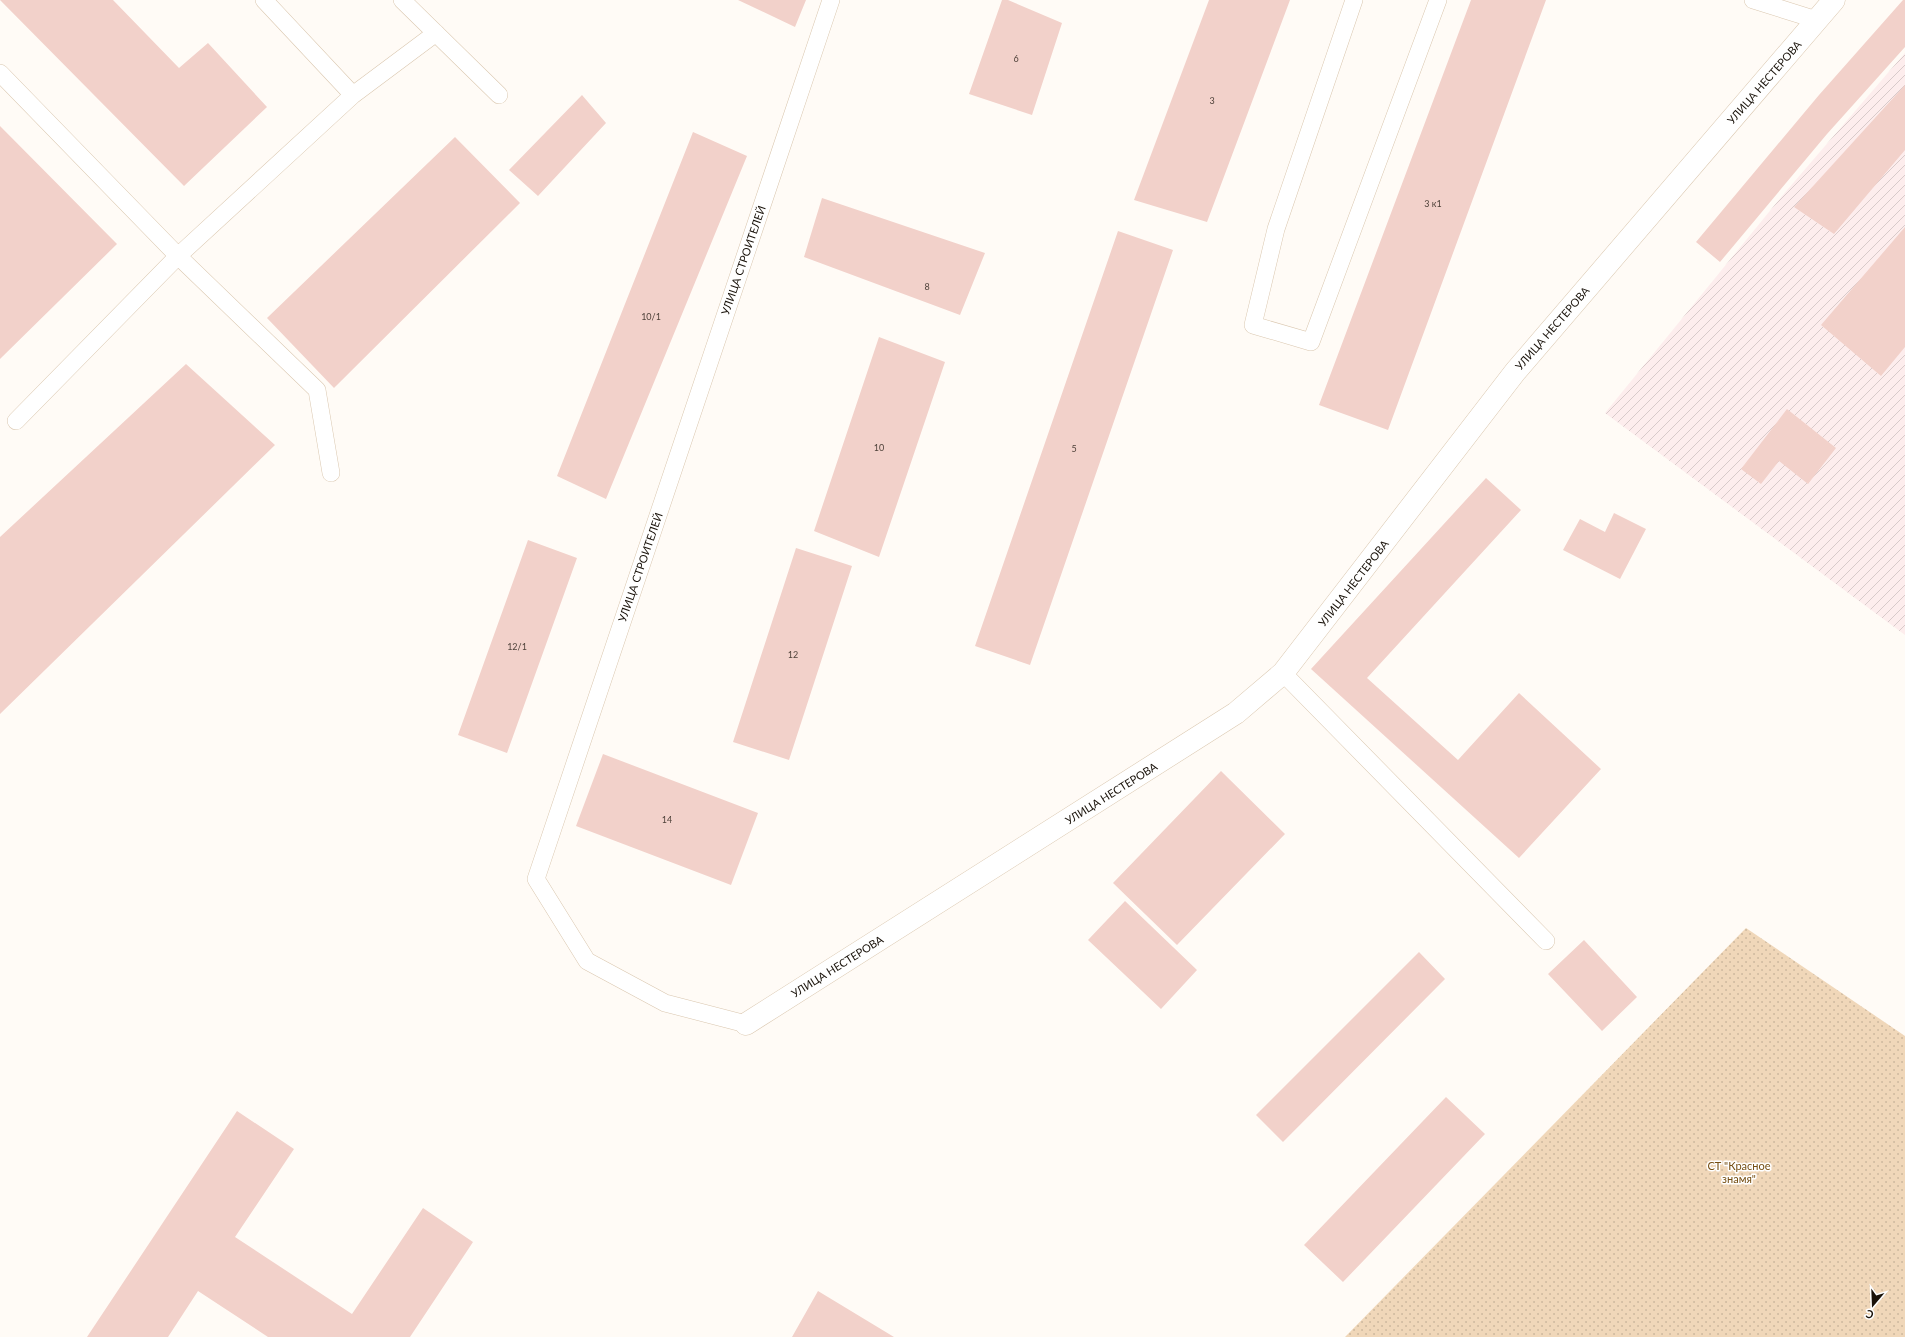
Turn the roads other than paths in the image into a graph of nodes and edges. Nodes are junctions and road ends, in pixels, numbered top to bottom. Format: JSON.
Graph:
{"nodes":[{"id":1,"x":265,"y":0,"type":"edge"},
{"id":2,"x":402,"y":0,"type":"edge"},
{"id":3,"x":831,"y":0,"type":"edge"},
{"id":4,"x":1354,"y":0,"type":"edge"},
{"id":5,"x":1438,"y":0,"type":"edge"},
{"id":6,"x":1753,"y":0,"type":"edge"},
{"id":7,"x":1834,"y":0,"type":"edge"},
{"id":8,"x":1817,"y":20,"type":"junction"},
{"id":9,"x":436,"y":33,"type":"junction"},
{"id":10,"x":0,"y":73,"type":"edge"},
{"id":11,"x":353,"y":95,"type":"junction"},
{"id":12,"x":499,"y":95,"type":"dead end"},
{"id":13,"x":178,"y":256,"type":"junction"},
{"id":14,"x":16,"y":421,"type":"dead end"},
{"id":15,"x":331,"y":473,"type":"dead end"},
{"id":16,"x":1283,"y":673,"type":"junction"},
{"id":17,"x":1546,"y":941,"type":"dead end"},
{"id":18,"x":746,"y":1024,"type":"joint"}],
"edges":[{"from":1,"to":11,"type":"lane"},
{"from":2,"to":9,"type":"lane"},
{"from":3,"to":18,"type":"lane","name":"УЛИЦА СТРОИТЕЛЕЙ"},
{"from":4,"to":5,"type":"lane"},
{"from":6,"to":8,"type":"lane"},
{"from":7,"to":8,"type":"street","name":"УЛИЦА НЕСТЕРОВА"},
{"from":8,"to":16,"type":"street","name":"УЛИЦА НЕСТЕРОВА"},
{"from":9,"to":11,"type":"lane"},
{"from":9,"to":12,"type":"lane"},
{"from":10,"to":13,"type":"lane"},
{"from":11,"to":13,"type":"lane"},
{"from":13,"to":14,"type":"lane"},
{"from":13,"to":15,"type":"lane"},
{"from":16,"to":17,"type":"lane"},
{"from":16,"to":18,"type":"street","name":"УЛИЦА НЕСТЕРОВА"}]}
